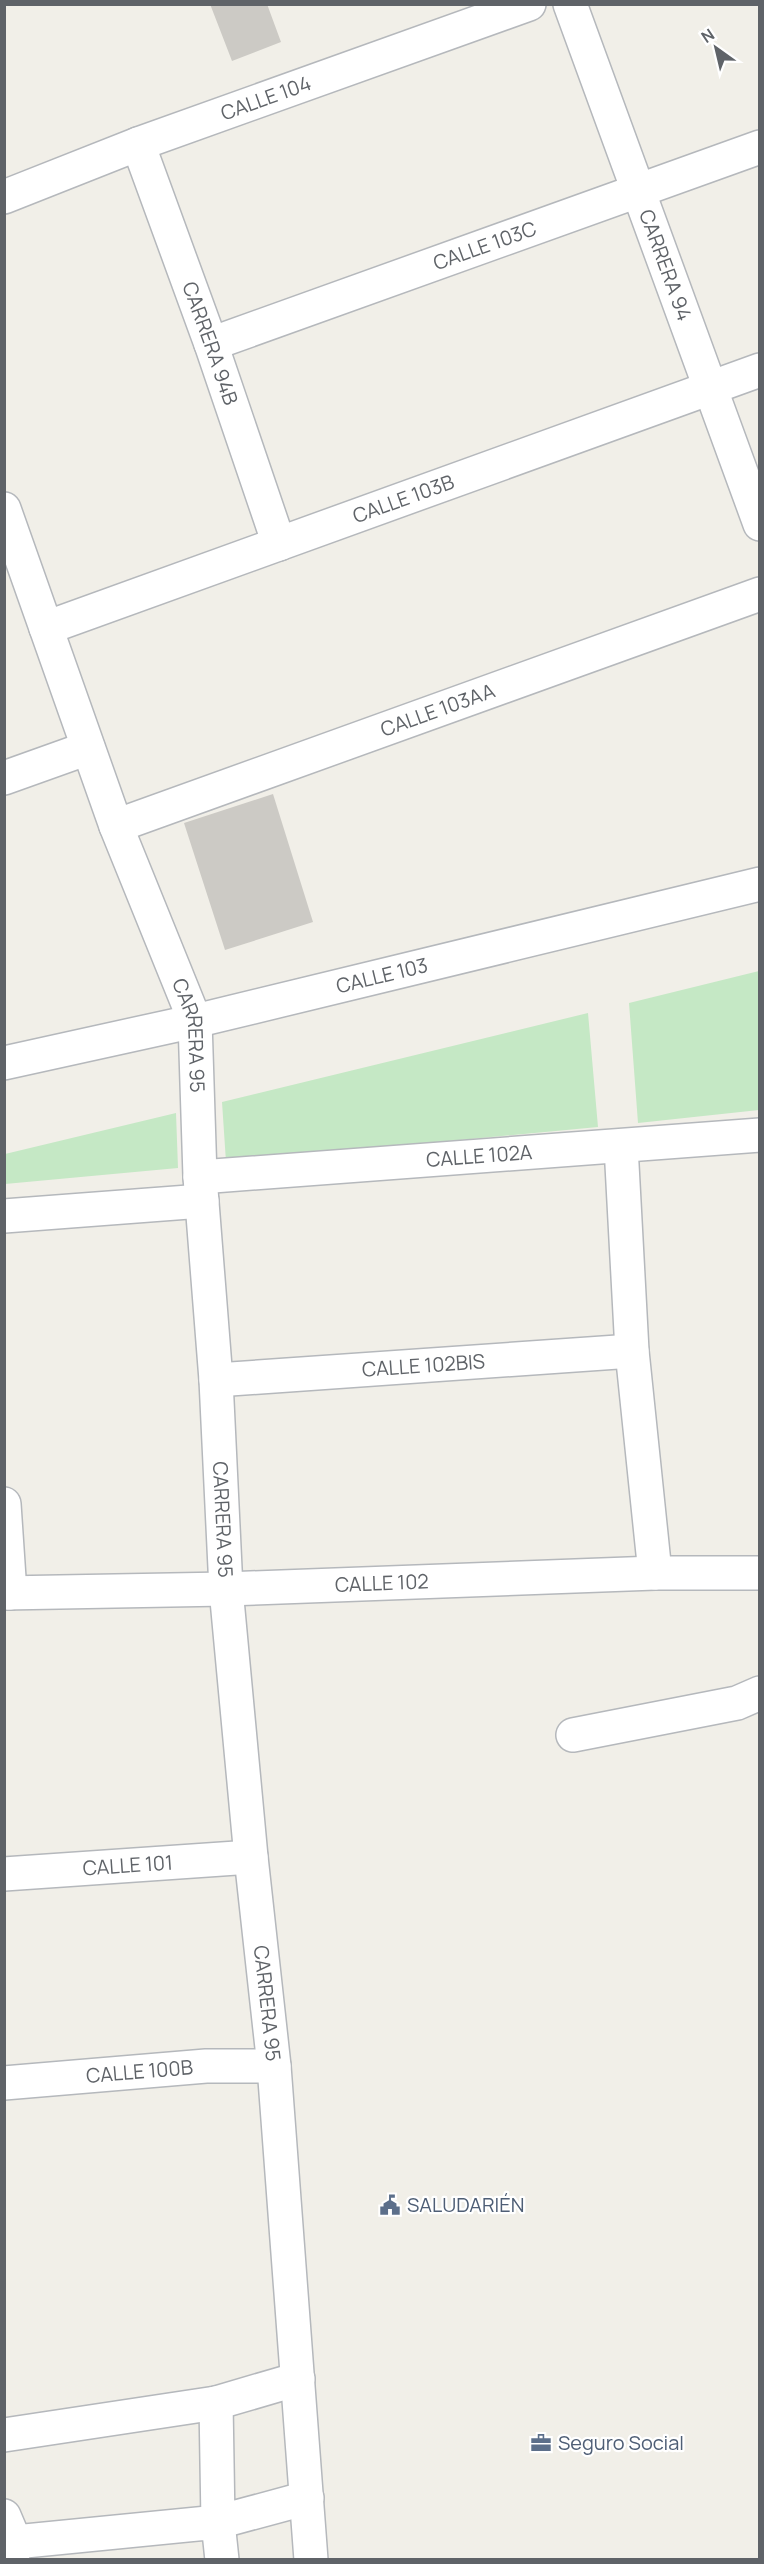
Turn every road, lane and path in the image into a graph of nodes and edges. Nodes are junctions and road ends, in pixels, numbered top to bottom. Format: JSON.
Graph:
{"nodes":[{"id":1,"x":529,"y":4,"type":"edge"},
{"id":2,"x":570,"y":4,"type":"edge"},
{"id":3,"x":138,"y":144,"type":"junction"},
{"id":4,"x":759,"y":147,"type":"edge"},
{"id":5,"x":638,"y":191,"type":"junction"},
{"id":6,"x":4,"y":197,"type":"edge"},
{"id":7,"x":211,"y":344,"type":"junction"},
{"id":8,"x":759,"y":370,"type":"edge"},
{"id":9,"x":709,"y":387,"type":"junction"},
{"id":10,"x":4,"y":509,"type":"edge"},
{"id":11,"x":759,"y":524,"type":"edge"},
{"id":12,"x":279,"y":544,"type":"junction"},
{"id":13,"x":11,"y":549,"type":"edge"},
{"id":14,"x":759,"y":594,"type":"edge"},
{"id":15,"x":46,"y":628,"type":"junction"},
{"id":16,"x":88,"y":748,"type":"junction"},
{"id":17,"x":4,"y":778,"type":"edge"},
{"id":18,"x":116,"y":826,"type":"junction"},
{"id":19,"x":759,"y":884,"type":"edge"},
{"id":20,"x":195,"y":1021,"type":"junction"},
{"id":21,"x":4,"y":1063,"type":"edge"},
{"id":22,"x":759,"y":1135,"type":"edge"},
{"id":23,"x":621,"y":1146,"type":"junction"},
{"id":24,"x":202,"y":1189,"type":"junction"},
{"id":25,"x":4,"y":1216,"type":"edge"},
{"id":26,"x":632,"y":1351,"type":"junction"},
{"id":27,"x":216,"y":1380,"type":"junction"},
{"id":28,"x":4,"y":1504,"type":"edge"},
{"id":29,"x":655,"y":1573,"type":"junction"},
{"id":30,"x":759,"y":1573,"type":"edge"},
{"id":31,"x":226,"y":1589,"type":"junction"},
{"id":32,"x":7,"y":1593,"type":"edge"},
{"id":33,"x":759,"y":1693,"type":"edge"},
{"id":34,"x":573,"y":1735,"type":"dead end"},
{"id":35,"x":251,"y":1857,"type":"junction"},
{"id":36,"x":4,"y":1874,"type":"edge"},
{"id":37,"x":274,"y":2066,"type":"junction"},
{"id":38,"x":4,"y":2083,"type":"edge"},
{"id":39,"x":298,"y":2379,"type":"junction"},
{"id":40,"x":216,"y":2403,"type":"junction"},
{"id":41,"x":4,"y":2435,"type":"edge"},
{"id":42,"x":307,"y":2498,"type":"junction"},
{"id":43,"x":218,"y":2522,"type":"junction"},
{"id":44,"x":11,"y":2539,"type":"edge"},
{"id":45,"x":222,"y":2559,"type":"edge"},
{"id":46,"x":311,"y":2559,"type":"edge"}],
"edges":[{"from":1,"to":3,"type":"street","name":"CALLE 104"},
{"from":2,"to":5,"type":"street","name":"CARRERA 94"},
{"from":3,"to":6,"type":"street","name":"CALLE 104"},
{"from":3,"to":7,"type":"street","name":"CARRERA 94B"},
{"from":4,"to":5,"type":"street","name":"CALLE 103C"},
{"from":5,"to":7,"type":"street","name":"CALLE 103C"},
{"from":5,"to":9,"type":"street","name":"CARRERA 94"},
{"from":7,"to":12,"type":"street","name":"CARRERA 94B"},
{"from":8,"to":9,"type":"street","name":"CALLE 103B"},
{"from":9,"to":11,"type":"street","name":"CARRERA 94"},
{"from":9,"to":12,"type":"street","name":"CALLE 103B"},
{"from":10,"to":13,"type":"street","name":"CARRERA 95"},
{"from":12,"to":15,"type":"street","name":"CALLE 103B"},
{"from":13,"to":15,"type":"street","name":"CARRERA 95"},
{"from":14,"to":18,"type":"street","name":"CALLE 103AA"},
{"from":15,"to":16,"type":"street","name":"CARRERA 95"},
{"from":16,"to":17,"type":"street"},
{"from":16,"to":18,"type":"street","name":"CARRERA 95"},
{"from":18,"to":20,"type":"street","name":"CARRERA 95"},
{"from":19,"to":20,"type":"street","name":"CALLE 103"},
{"from":20,"to":21,"type":"street","name":"CALLE 103"},
{"from":20,"to":24,"type":"street","name":"CARRERA 95"},
{"from":22,"to":23,"type":"street","name":"CALLE 102A"},
{"from":23,"to":24,"type":"street","name":"CALLE 102A"},
{"from":23,"to":26,"type":"street"},
{"from":24,"to":25,"type":"street","name":"CALLE 102A"},
{"from":24,"to":27,"type":"street","name":"CARRERA 95"},
{"from":26,"to":27,"type":"street","name":"CALLE 102BIS"},
{"from":26,"to":29,"type":"street"},
{"from":27,"to":31,"type":"street","name":"CARRERA 95"},
{"from":28,"to":32,"type":"street"},
{"from":29,"to":30,"type":"street","name":"CALLE 102"},
{"from":29,"to":31,"type":"street","name":"CALLE 102"},
{"from":31,"to":32,"type":"street","name":"CALLE 102"},
{"from":31,"to":35,"type":"street","name":"CARRERA 95"},
{"from":33,"to":34,"type":"street"},
{"from":35,"to":36,"type":"street","name":"CALLE 101"},
{"from":35,"to":37,"type":"street","name":"CARRERA 95"},
{"from":37,"to":38,"type":"street","name":"CALLE 100B"},
{"from":37,"to":39,"type":"street","name":"CARRERA 95"},
{"from":39,"to":40,"type":"street"},
{"from":39,"to":42,"type":"street","name":"CARRERA 95"},
{"from":40,"to":41,"type":"street"},
{"from":40,"to":43,"type":"street"},
{"from":42,"to":43,"type":"street"},
{"from":42,"to":46,"type":"street","name":"CARRERA 95"},
{"from":43,"to":44,"type":"street"},
{"from":43,"to":45,"type":"street"}]}
